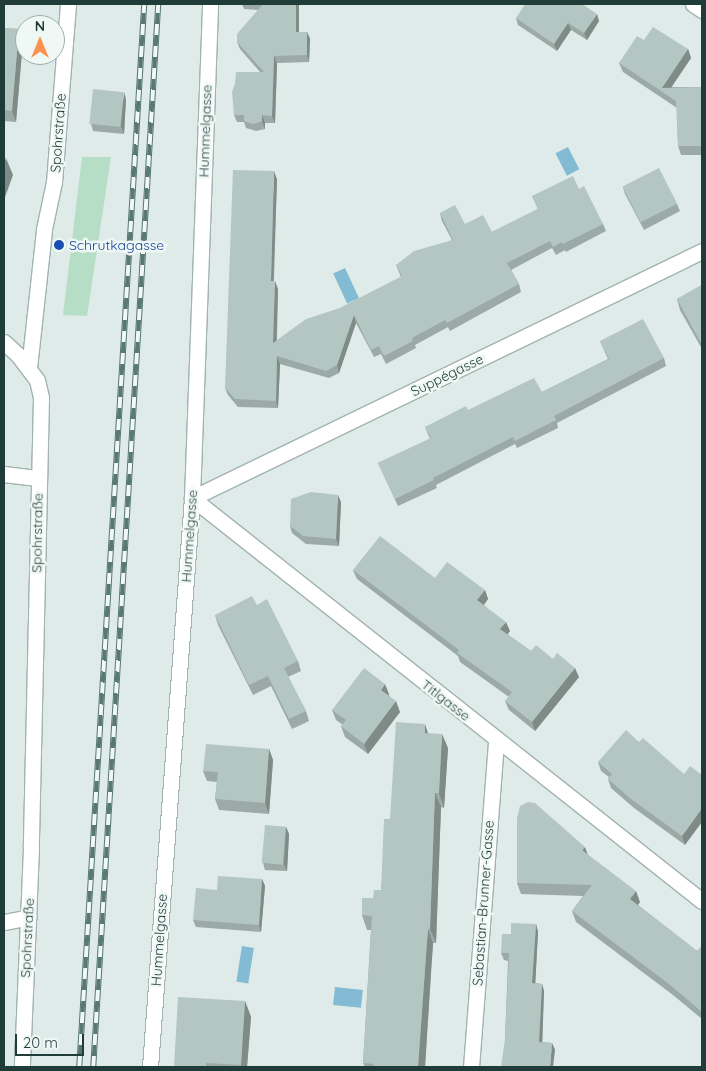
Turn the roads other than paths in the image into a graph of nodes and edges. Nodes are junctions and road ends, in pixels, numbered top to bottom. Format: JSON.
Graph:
{"nodes":[{"id":1,"x":68,"y":4,"type":"edge"},
{"id":2,"x":210,"y":4,"type":"edge"},
{"id":3,"x":692,"y":4,"type":"edge"},
{"id":4,"x":702,"y":10,"type":"edge"},
{"id":5,"x":702,"y":251,"type":"edge"},
{"id":6,"x":4,"y":342,"type":"edge"},
{"id":7,"x":29,"y":368,"type":"junction"},
{"id":8,"x":4,"y":474,"type":"edge"},
{"id":9,"x":38,"y":478,"type":"junction"},
{"id":10,"x":192,"y":498,"type":"junction"},
{"id":11,"x":496,"y":739,"type":"junction"},
{"id":12,"x":702,"y":901,"type":"edge"},
{"id":13,"x":29,"y":917,"type":"junction"},
{"id":14,"x":4,"y":922,"type":"edge"},
{"id":15,"x":22,"y":1067,"type":"edge"},
{"id":16,"x":150,"y":1067,"type":"edge"},
{"id":17,"x":471,"y":1067,"type":"edge"}],
"edges":[{"from":1,"to":7,"type":"street","name":"Spohrstraße"},
{"from":2,"to":10,"type":"street","name":"Hummelgasse"},
{"from":3,"to":4,"type":"street"},
{"from":5,"to":10,"type":"street","name":"Suppégasse"},
{"from":6,"to":7,"type":"street"},
{"from":7,"to":9,"type":"street","name":"Spohrstraße"},
{"from":8,"to":9,"type":"street"},
{"from":9,"to":13,"type":"street","name":"Spohrstraße"},
{"from":10,"to":11,"type":"street","name":"Titlgasse"},
{"from":10,"to":16,"type":"street","name":"Hummelgasse"},
{"from":11,"to":12,"type":"street","name":"Titlgasse"},
{"from":11,"to":17,"type":"street","name":"Sebastian-Brunner-Gasse"},
{"from":13,"to":14,"type":"street"},
{"from":13,"to":15,"type":"street","name":"Spohrstraße"}]}
